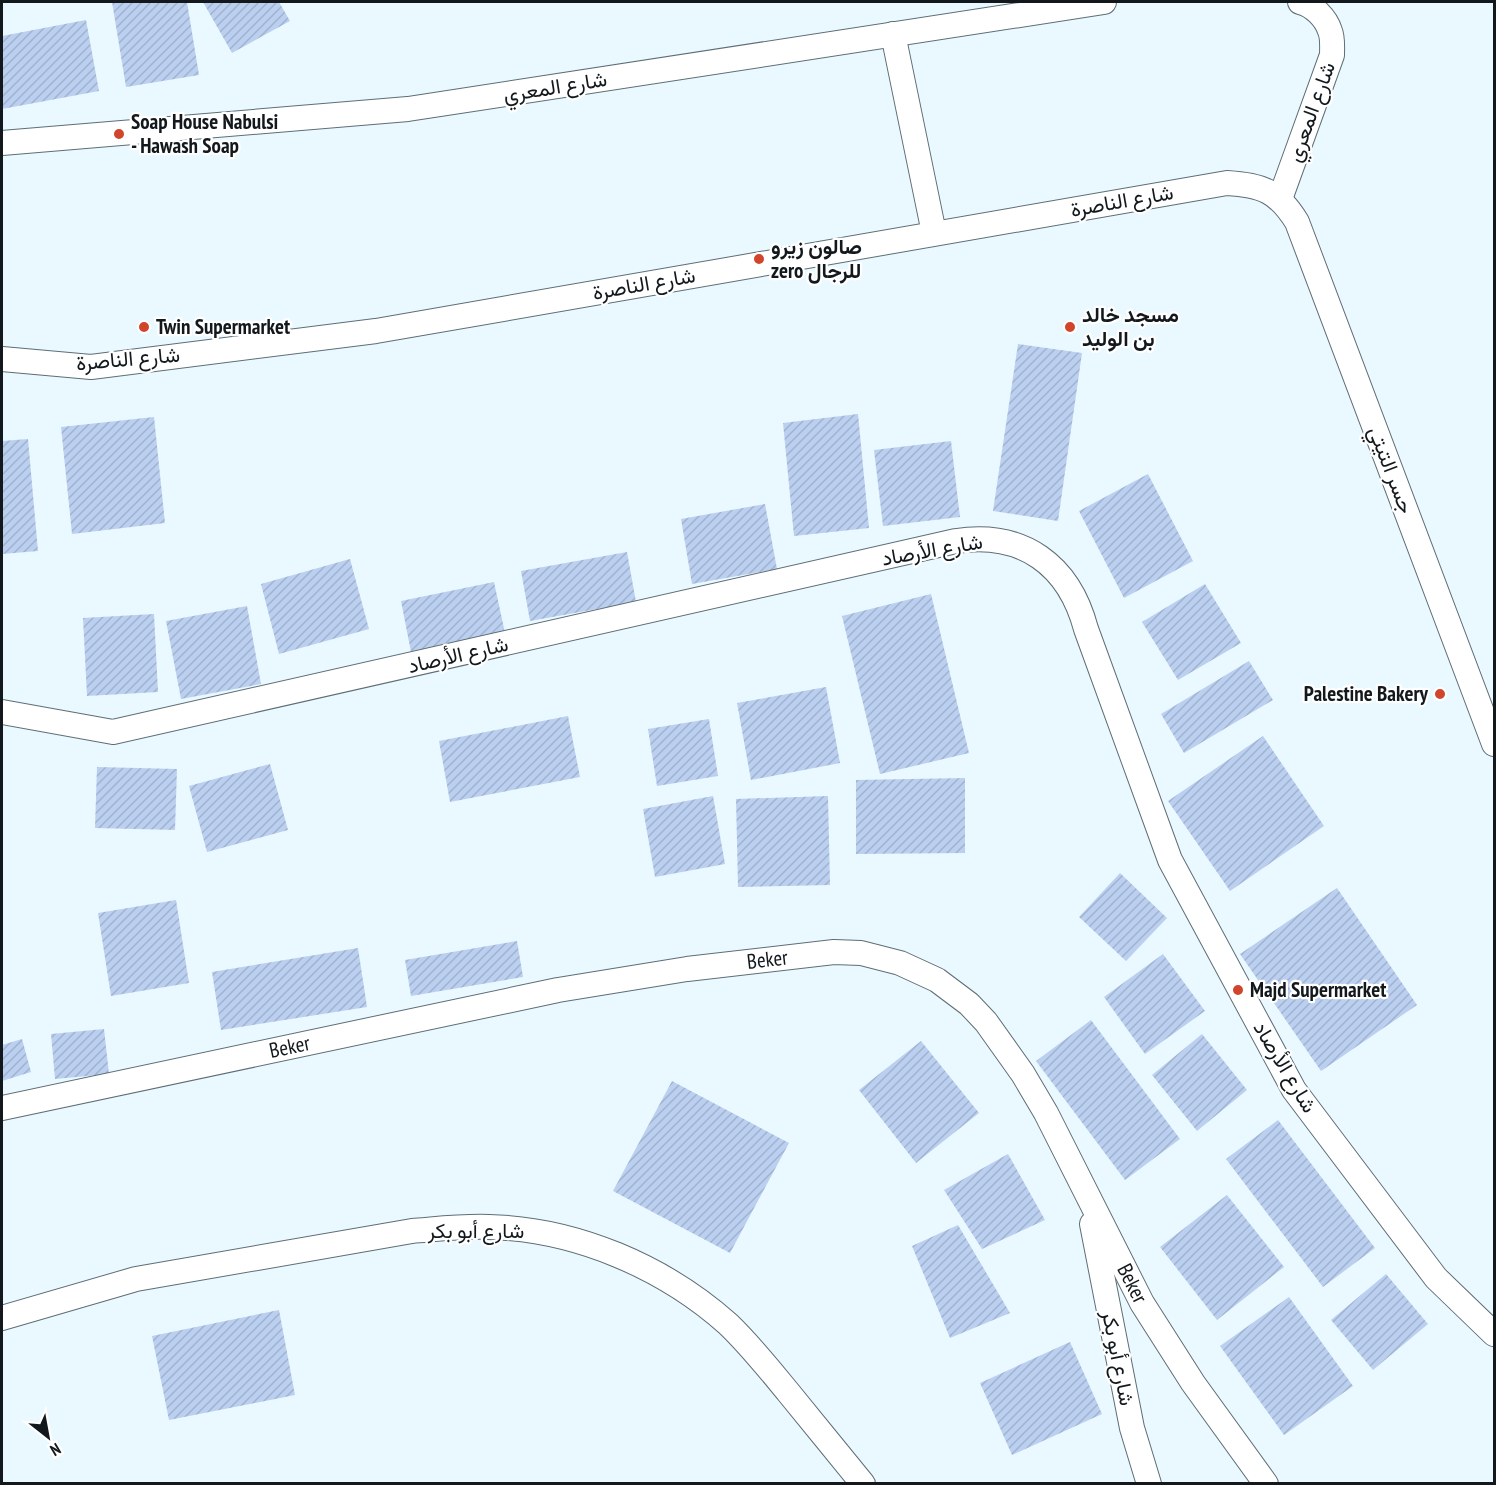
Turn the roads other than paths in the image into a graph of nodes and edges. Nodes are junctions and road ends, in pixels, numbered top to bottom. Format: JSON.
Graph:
{"nodes":[{"id":1,"x":1104,"y":2,"type":"edge"},
{"id":2,"x":1300,"y":2,"type":"edge"},
{"id":3,"x":894,"y":34,"type":"junction"},
{"id":4,"x":2,"y":143,"type":"edge"},
{"id":5,"x":1280,"y":199,"type":"junction"},
{"id":6,"x":934,"y":234,"type":"junction"},
{"id":7,"x":2,"y":359,"type":"edge"},
{"id":8,"x":43,"y":362,"type":"junction"},
{"id":9,"x":2,"y":368,"type":"edge"},
{"id":10,"x":2,"y":712,"type":"edge"},
{"id":11,"x":1494,"y":744,"type":"edge"},
{"id":12,"x":2,"y":1108,"type":"edge"},
{"id":13,"x":1086,"y":1195,"type":"junction"},
{"id":14,"x":2,"y":1318,"type":"edge"},
{"id":15,"x":1494,"y":1334,"type":"edge"},
{"id":16,"x":863,"y":1484,"type":"edge"},
{"id":17,"x":1149,"y":1484,"type":"edge"},
{"id":18,"x":1266,"y":1484,"type":"edge"}],
"edges":[{"from":1,"to":3,"type":"street","name":"شارع المعري"},
{"from":2,"to":5,"type":"street","name":"شارع المعري"},
{"from":3,"to":4,"type":"street","name":"شارع المعري"},
{"from":3,"to":6,"type":"street"},
{"from":5,"to":6,"type":"street","name":"شارع الناصرة"},
{"from":5,"to":11,"type":"street","name":"جسر التيتي"},
{"from":6,"to":8,"type":"street","name":"شارع الناصرة"},
{"from":7,"to":8,"type":"street","name":"شارع الناصرة"},
{"from":8,"to":9,"type":"street"},
{"from":10,"to":15,"type":"street","name":"شارع الأرصاد"},
{"from":12,"to":13,"type":"street","name":"Beker"},
{"from":13,"to":17,"type":"street","name":"شارع أبو بكر"},
{"from":13,"to":18,"type":"street","name":"Beker"},
{"from":14,"to":16,"type":"street","name":"شارع أبو بكر"}]}
